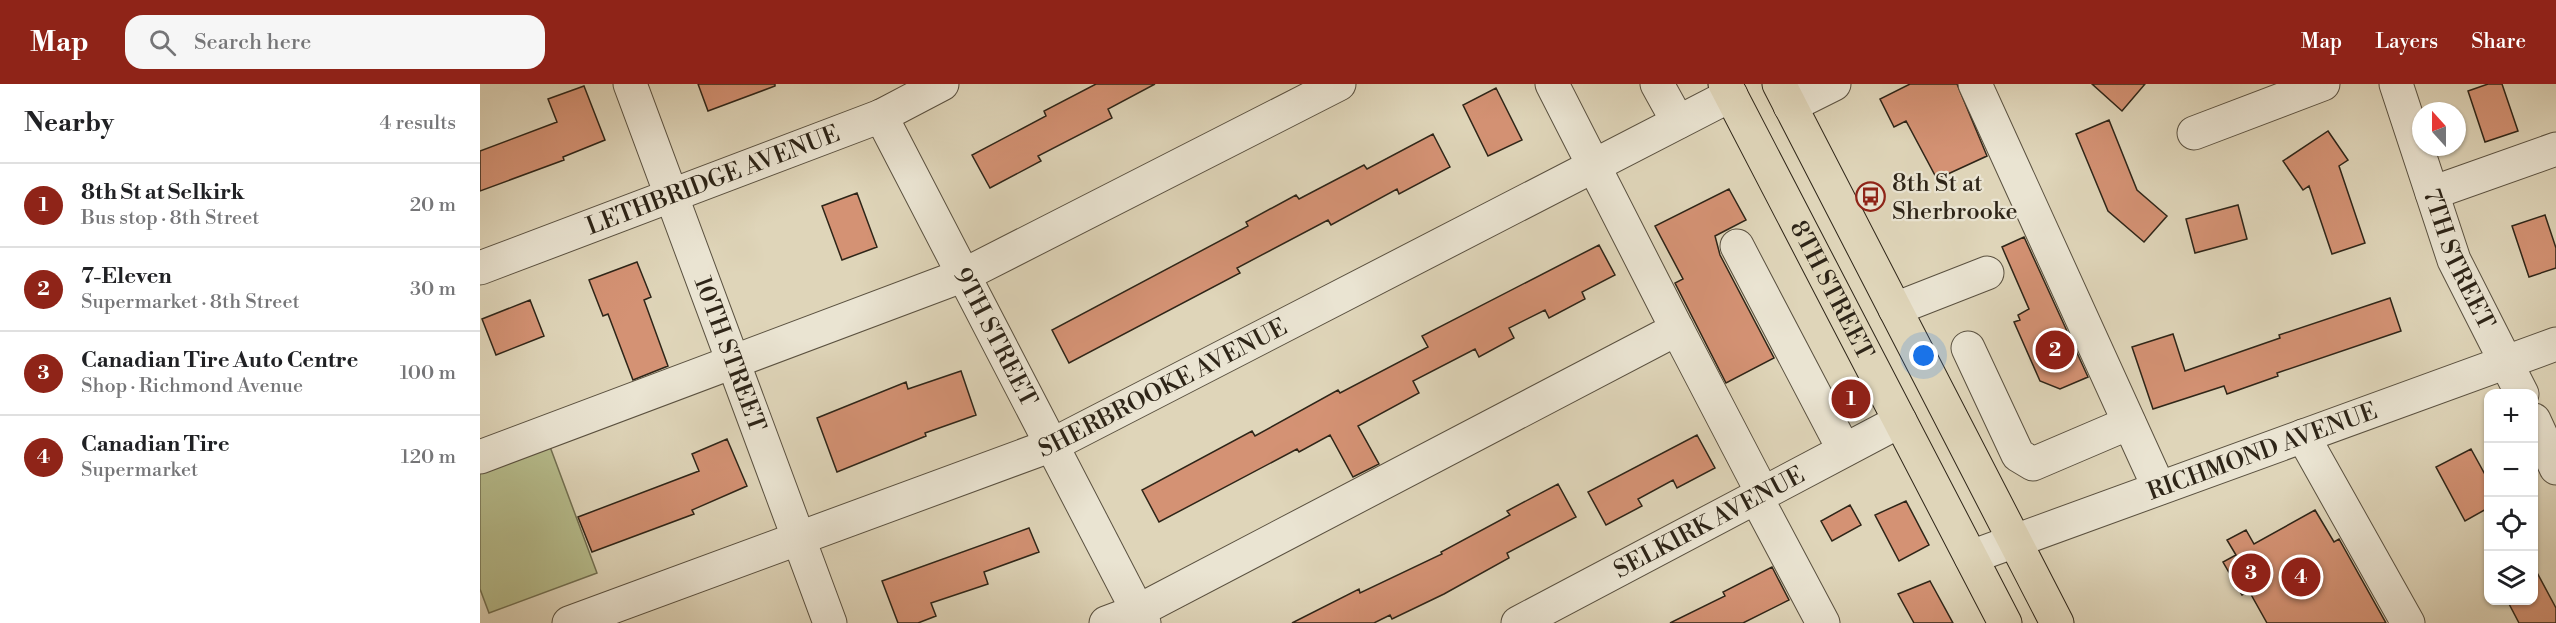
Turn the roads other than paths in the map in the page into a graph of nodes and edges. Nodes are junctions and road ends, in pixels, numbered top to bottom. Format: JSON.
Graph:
{"nodes":[{"id":1,"x":630,"y":84,"type":"edge"},
{"id":2,"x":942,"y":84,"type":"edge"},
{"id":3,"x":1340,"y":84,"type":"edge"},
{"id":4,"x":1552,"y":84,"type":"edge"},
{"id":5,"x":1657,"y":84,"type":"edge"},
{"id":6,"x":1834,"y":84,"type":"edge"},
{"id":7,"x":1975,"y":84,"type":"edge"},
{"id":8,"x":2323,"y":84,"type":"edge"},
{"id":9,"x":2396,"y":84,"type":"edge"},
{"id":10,"x":1728,"y":89,"type":"edge"},
{"id":11,"x":1785,"y":95,"type":"edge"},
{"id":12,"x":881,"y":116,"type":"junction"},
{"id":13,"x":1678,"y":122,"type":"junction"},
{"id":14,"x":2194,"y":133,"type":"dead end"},
{"id":15,"x":2556,"y":149,"type":"edge"},
{"id":16,"x":1594,"y":165,"type":"junction"},
{"id":17,"x":2432,"y":193,"type":"junction"},
{"id":18,"x":671,"y":195,"type":"junction"},
{"id":19,"x":1737,"y":246,"type":"dead end"},
{"id":20,"x":480,"y":268,"type":"edge"},
{"id":21,"x":1988,"y":273,"type":"dead end"},
{"id":22,"x":964,"y":275,"type":"junction"},
{"id":23,"x":1895,"y":309,"type":"junction"},
{"id":24,"x":1677,"y":329,"type":"junction"},
{"id":25,"x":2556,"y":344,"type":"edge"},
{"id":26,"x":1968,"y":348,"type":"dead end"},
{"id":27,"x":2507,"y":362,"type":"junction"},
{"id":28,"x":733,"y":363,"type":"junction"},
{"id":29,"x":2520,"y":389,"type":"edge"},
{"id":30,"x":1994,"y":404,"type":"junction"},
{"id":31,"x":1900,"y":421,"type":"junction"},
{"id":32,"x":1953,"y":422,"type":"junction"},
{"id":33,"x":2129,"y":423,"type":"junction"},
{"id":34,"x":2538,"y":429,"type":"edge"},
{"id":35,"x":2303,"y":436,"type":"junction"},
{"id":36,"x":1052,"y":445,"type":"junction"},
{"id":37,"x":1844,"y":450,"type":"junction"},
{"id":38,"x":480,"y":457,"type":"edge"},
{"id":39,"x":2556,"y":468,"type":"edge"},
{"id":40,"x":2159,"y":488,"type":"junction"},
{"id":41,"x":1760,"y":496,"type":"junction"},
{"id":42,"x":798,"y":538,"type":"junction"},
{"id":43,"x":2014,"y":541,"type":"junction"},
{"id":44,"x":1971,"y":557,"type":"junction"},
{"id":45,"x":1141,"y":617,"type":"edge"},
{"id":46,"x":569,"y":623,"type":"edge"},
{"id":47,"x":830,"y":623,"type":"edge"},
{"id":48,"x":1106,"y":623,"type":"edge"},
{"id":49,"x":1518,"y":623,"type":"edge"},
{"id":50,"x":1823,"y":623,"type":"edge"},
{"id":51,"x":2005,"y":623,"type":"edge"},
{"id":52,"x":2057,"y":623,"type":"edge"},
{"id":53,"x":2408,"y":623,"type":"edge"}],
"edges":[{"from":1,"to":18,"type":"street","name":"10TH STREET"},
{"from":2,"to":12,"type":"street","name":"LETHBRIDGE AVENUE"},
{"from":3,"to":22,"type":"street"},
{"from":4,"to":16,"type":"street"},
{"from":5,"to":13,"type":"street"},
{"from":6,"to":11,"type":"street"},
{"from":7,"to":33,"type":"street"},
{"from":8,"to":14,"type":"street"},
{"from":9,"to":17,"type":"street","name":"7TH STREET"},
{"from":10,"to":13,"type":"street","name":"SHERBROOKE AVENUE"},
{"from":10,"to":31,"type":"main road","name":"8TH STREET"},
{"from":11,"to":23,"type":"main road","name":"8TH STREET"},
{"from":12,"to":18,"type":"street","name":"LETHBRIDGE AVENUE"},
{"from":12,"to":22,"type":"street","name":"9TH STREET"},
{"from":13,"to":16,"type":"street","name":"SHERBROOKE AVENUE"},
{"from":15,"to":17,"type":"street"},
{"from":16,"to":24,"type":"street"},
{"from":16,"to":36,"type":"street","name":"SHERBROOKE AVENUE"},
{"from":17,"to":27,"type":"street","name":"7TH STREET"},
{"from":18,"to":20,"type":"street","name":"LETHBRIDGE AVENUE"},
{"from":18,"to":28,"type":"street","name":"10TH STREET"},
{"from":19,"to":37,"type":"street"},
{"from":21,"to":23,"type":"street"},
{"from":22,"to":28,"type":"street"},
{"from":22,"to":36,"type":"street","name":"9TH STREET"},
{"from":23,"to":32,"type":"main road","name":"8TH STREET"},
{"from":24,"to":41,"type":"street"},
{"from":24,"to":45,"type":"street"},
{"from":25,"to":27,"type":"street","name":"RICHMOND AVENUE"},
{"from":26,"to":30,"type":"street"},
{"from":27,"to":29,"type":"street","name":"7TH STREET"},
{"from":27,"to":35,"type":"street","name":"RICHMOND AVENUE"},
{"from":28,"to":38,"type":"street"},
{"from":28,"to":42,"type":"street","name":"10TH STREET"},
{"from":30,"to":32,"type":"street"},
{"from":30,"to":33,"type":"street"},
{"from":31,"to":37,"type":"street","name":"SELKIRK AVENUE"},
{"from":31,"to":44,"type":"main road","name":"8TH STREET"},
{"from":32,"to":43,"type":"main road","name":"8TH STREET"},
{"from":33,"to":40,"type":"street"},
{"from":34,"to":39,"type":"street"},
{"from":35,"to":40,"type":"street","name":"RICHMOND AVENUE"},
{"from":35,"to":53,"type":"street"},
{"from":36,"to":42,"type":"street","name":"SHERBROOKE AVENUE"},
{"from":36,"to":45,"type":"street","name":"9TH STREET"},
{"from":37,"to":41,"type":"street","name":"SELKIRK AVENUE"},
{"from":40,"to":43,"type":"street","name":"RICHMOND AVENUE"},
{"from":41,"to":49,"type":"street","name":"SELKIRK AVENUE"},
{"from":41,"to":50,"type":"street"},
{"from":42,"to":46,"type":"street","name":"SHERBROOKE AVENUE"},
{"from":42,"to":47,"type":"street","name":"10TH STREET"},
{"from":43,"to":44,"type":"street","name":"RICHMOND AVENUE"},
{"from":43,"to":52,"type":"main road","name":"8TH STREET"},
{"from":44,"to":51,"type":"main road","name":"8TH STREET"},
{"from":45,"to":48,"type":"street"}]}
